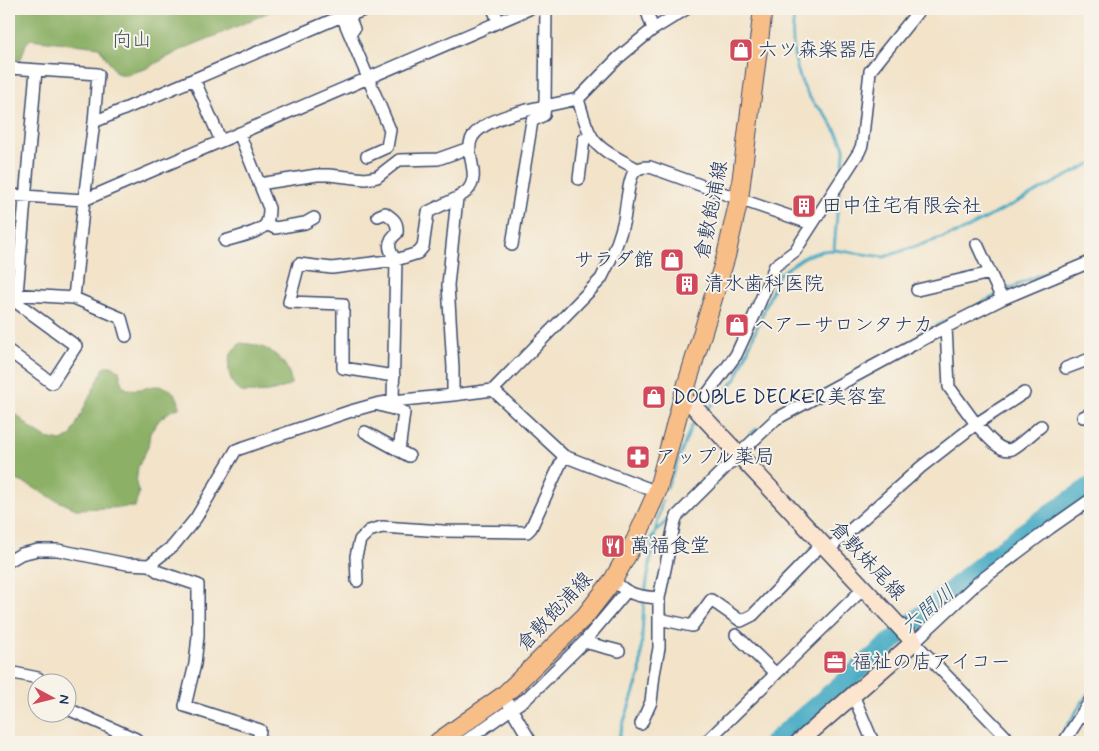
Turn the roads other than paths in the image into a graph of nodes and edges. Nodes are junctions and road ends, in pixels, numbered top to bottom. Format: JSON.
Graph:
{"nodes":[{"id":1,"x":366,"y":9,"type":"edge"},
{"id":2,"x":493,"y":9,"type":"edge"},
{"id":3,"x":529,"y":9,"type":"edge"},
{"id":4,"x":546,"y":9,"type":"edge"},
{"id":5,"x":646,"y":9,"type":"edge"},
{"id":6,"x":686,"y":9,"type":"edge"},
{"id":7,"x":763,"y":9,"type":"edge"},
{"id":8,"x":920,"y":9,"type":"edge"},
{"id":9,"x":499,"y":22,"type":"junction"},
{"id":10,"x":653,"y":29,"type":"junction"},
{"id":11,"x":9,"y":68,"type":"edge"},
{"id":12,"x":36,"y":70,"type":"junction"},
{"id":13,"x":371,"y":77,"type":"junction"},
{"id":14,"x":194,"y":79,"type":"junction"},
{"id":15,"x":578,"y":99,"type":"junction"},
{"id":16,"x":545,"y":105,"type":"junction"},
{"id":17,"x":94,"y":122,"type":"junction"},
{"id":18,"x":239,"y":133,"type":"junction"},
{"id":19,"x":591,"y":135,"type":"junction"},
{"id":20,"x":221,"y":141,"type":"junction"},
{"id":21,"x":469,"y":148,"type":"junction"},
{"id":22,"x":367,"y":156,"type":"dead end"},
{"id":23,"x":637,"y":169,"type":"junction"},
{"id":24,"x":579,"y":179,"type":"dead end"},
{"id":25,"x":259,"y":184,"type":"junction"},
{"id":26,"x":9,"y":195,"type":"edge"},
{"id":27,"x":25,"y":196,"type":"junction"},
{"id":28,"x":457,"y":198,"type":"junction"},
{"id":29,"x":739,"y":199,"type":"junction"},
{"id":30,"x":84,"y":200,"type":"junction"},
{"id":31,"x":378,"y":216,"type":"dead end"},
{"id":32,"x":314,"y":218,"type":"dead end"},
{"id":33,"x":266,"y":224,"type":"junction"},
{"id":34,"x":812,"y":224,"type":"junction"},
{"id":35,"x":225,"y":241,"type":"dead end"},
{"id":36,"x":977,"y":244,"type":"dead end"},
{"id":37,"x":512,"y":245,"type":"dead end"},
{"id":38,"x":396,"y":260,"type":"junction"},
{"id":39,"x":1090,"y":262,"type":"edge"},
{"id":40,"x":990,"y":273,"type":"junction"},
{"id":41,"x":917,"y":290,"type":"dead end"},
{"id":42,"x":11,"y":295,"type":"edge"},
{"id":43,"x":1000,"y":295,"type":"junction"},
{"id":44,"x":74,"y":298,"type":"junction"},
{"id":45,"x":946,"y":327,"type":"junction"},
{"id":46,"x":126,"y":336,"type":"dead end"},
{"id":47,"x":9,"y":351,"type":"edge"},
{"id":48,"x":1090,"y":359,"type":"edge"},
{"id":49,"x":1066,"y":368,"type":"dead end"},
{"id":50,"x":394,"y":376,"type":"junction"},
{"id":51,"x":493,"y":390,"type":"junction"},
{"id":52,"x":1024,"y":392,"type":"dead end"},
{"id":53,"x":453,"y":396,"type":"junction"},
{"id":54,"x":393,"y":401,"type":"junction"},
{"id":55,"x":376,"y":404,"type":"junction"},
{"id":56,"x":695,"y":409,"type":"junction"},
{"id":57,"x":976,"y":424,"type":"junction"},
{"id":58,"x":1041,"y":426,"type":"dead end"},
{"id":59,"x":365,"y":432,"type":"dead end"},
{"id":60,"x":738,"y":455,"type":"junction"},
{"id":61,"x":564,"y":456,"type":"junction"},
{"id":62,"x":656,"y":492,"type":"junction"},
{"id":63,"x":1090,"y":500,"type":"edge"},
{"id":64,"x":825,"y":547,"type":"junction"},
{"id":65,"x":9,"y":561,"type":"edge"},
{"id":66,"x":149,"y":565,"type":"junction"},
{"id":67,"x":357,"y":581,"type":"dead end"},
{"id":68,"x":619,"y":586,"type":"junction"},
{"id":69,"x":864,"y":588,"type":"junction"},
{"id":70,"x":657,"y":598,"type":"junction"},
{"id":71,"x":659,"y":619,"type":"junction"},
{"id":72,"x":736,"y":635,"type":"dead end"},
{"id":73,"x":908,"y":636,"type":"junction"},
{"id":74,"x":584,"y":642,"type":"junction"},
{"id":75,"x":619,"y":652,"type":"dead end"},
{"id":76,"x":9,"y":672,"type":"edge"},
{"id":77,"x":776,"y":674,"type":"junction"},
{"id":78,"x":28,"y":676,"type":"edge"},
{"id":79,"x":853,"y":695,"type":"junction"},
{"id":80,"x":1090,"y":701,"type":"edge"},
{"id":81,"x":508,"y":702,"type":"junction"},
{"id":82,"x":78,"y":713,"type":"edge"},
{"id":83,"x":641,"y":724,"type":"dead end"},
{"id":84,"x":465,"y":736,"type":"edge"},
{"id":85,"x":136,"y":739,"type":"dead end"},
{"id":86,"x":258,"y":742,"type":"edge"},
{"id":87,"x":438,"y":742,"type":"edge"},
{"id":88,"x":530,"y":742,"type":"edge"},
{"id":89,"x":706,"y":742,"type":"edge"},
{"id":90,"x":799,"y":742,"type":"edge"},
{"id":91,"x":873,"y":742,"type":"edge"},
{"id":92,"x":1011,"y":742,"type":"edge"},
{"id":93,"x":1064,"y":742,"type":"edge"}],
"edges":[{"from":1,"to":13,"type":"street"},
{"from":2,"to":9,"type":"street"},
{"from":3,"to":9,"type":"street"},
{"from":4,"to":16,"type":"street"},
{"from":5,"to":10,"type":"street"},
{"from":6,"to":10,"type":"street"},
{"from":7,"to":29,"type":"main road","name":"倉敷飽浦線"},
{"from":8,"to":34,"type":"street"},
{"from":9,"to":13,"type":"street"},
{"from":10,"to":15,"type":"street"},
{"from":11,"to":12,"type":"street"},
{"from":12,"to":17,"type":"street"},
{"from":12,"to":27,"type":"street"},
{"from":13,"to":14,"type":"street"},
{"from":13,"to":18,"type":"street"},
{"from":13,"to":22,"type":"street"},
{"from":14,"to":17,"type":"street"},
{"from":14,"to":20,"type":"street"},
{"from":15,"to":16,"type":"street"},
{"from":15,"to":19,"type":"street"},
{"from":16,"to":21,"type":"street"},
{"from":16,"to":37,"type":"street"},
{"from":17,"to":30,"type":"street"},
{"from":18,"to":20,"type":"street"},
{"from":18,"to":25,"type":"street"},
{"from":19,"to":23,"type":"street"},
{"from":19,"to":24,"type":"street"},
{"from":20,"to":30,"type":"street"},
{"from":21,"to":25,"type":"street"},
{"from":21,"to":28,"type":"street"},
{"from":23,"to":29,"type":"street"},
{"from":23,"to":51,"type":"street"},
{"from":25,"to":33,"type":"street"},
{"from":26,"to":27,"type":"street"},
{"from":27,"to":30,"type":"street"},
{"from":27,"to":42,"type":"street"},
{"from":28,"to":38,"type":"street"},
{"from":28,"to":53,"type":"street"},
{"from":29,"to":34,"type":"street"},
{"from":29,"to":56,"type":"main road","name":"倉敷飽浦線"},
{"from":30,"to":44,"type":"street"},
{"from":31,"to":38,"type":"street"},
{"from":32,"to":33,"type":"street"},
{"from":33,"to":35,"type":"street"},
{"from":34,"to":56,"type":"street"},
{"from":36,"to":40,"type":"street"},
{"from":38,"to":50,"type":"street"},
{"from":38,"to":50,"type":"street"},
{"from":39,"to":43,"type":"street"},
{"from":40,"to":41,"type":"street"},
{"from":40,"to":43,"type":"street"},
{"from":42,"to":44,"type":"street"},
{"from":42,"to":47,"type":"street"},
{"from":43,"to":45,"type":"street"},
{"from":44,"to":46,"type":"street"},
{"from":45,"to":57,"type":"street"},
{"from":45,"to":60,"type":"street"},
{"from":48,"to":49,"type":"street"},
{"from":50,"to":54,"type":"street"},
{"from":51,"to":53,"type":"street"},
{"from":51,"to":61,"type":"street"},
{"from":52,"to":57,"type":"street"},
{"from":53,"to":54,"type":"street"},
{"from":54,"to":55,"type":"street"},
{"from":55,"to":59,"type":"street"},
{"from":55,"to":66,"type":"street"},
{"from":56,"to":60,"type":"main road","name":"倉敷妹尾線"},
{"from":56,"to":62,"type":"main road","name":"倉敷飽浦線"},
{"from":57,"to":58,"type":"street"},
{"from":57,"to":64,"type":"street"},
{"from":60,"to":64,"type":"main road","name":"倉敷妹尾線"},
{"from":60,"to":70,"type":"street"},
{"from":61,"to":62,"type":"street"},
{"from":61,"to":67,"type":"street"},
{"from":62,"to":68,"type":"main road","name":"倉敷飽浦線"},
{"from":63,"to":73,"type":"street"},
{"from":64,"to":69,"type":"main road","name":"倉敷妹尾線"},
{"from":64,"to":71,"type":"street"},
{"from":65,"to":66,"type":"street"},
{"from":66,"to":86,"type":"street"},
{"from":68,"to":70,"type":"street"},
{"from":68,"to":74,"type":"street"},
{"from":68,"to":81,"type":"main road","name":"倉敷飽浦線"},
{"from":69,"to":73,"type":"main road","name":"倉敷妹尾線"},
{"from":69,"to":77,"type":"street"},
{"from":70,"to":71,"type":"street"},
{"from":71,"to":83,"type":"street"},
{"from":72,"to":77,"type":"street"},
{"from":73,"to":79,"type":"main road"},
{"from":73,"to":92,"type":"street"},
{"from":74,"to":75,"type":"street"},
{"from":74,"to":81,"type":"street"},
{"from":76,"to":78,"type":"street"},
{"from":77,"to":89,"type":"street"},
{"from":79,"to":90,"type":"main road"},
{"from":79,"to":91,"type":"street"},
{"from":80,"to":93,"type":"street"},
{"from":81,"to":84,"type":"main road","name":"倉敷飽浦線"},
{"from":81,"to":88,"type":"street"},
{"from":82,"to":85,"type":"street"},
{"from":84,"to":87,"type":"main road","name":"倉敷飽浦線"}]}
